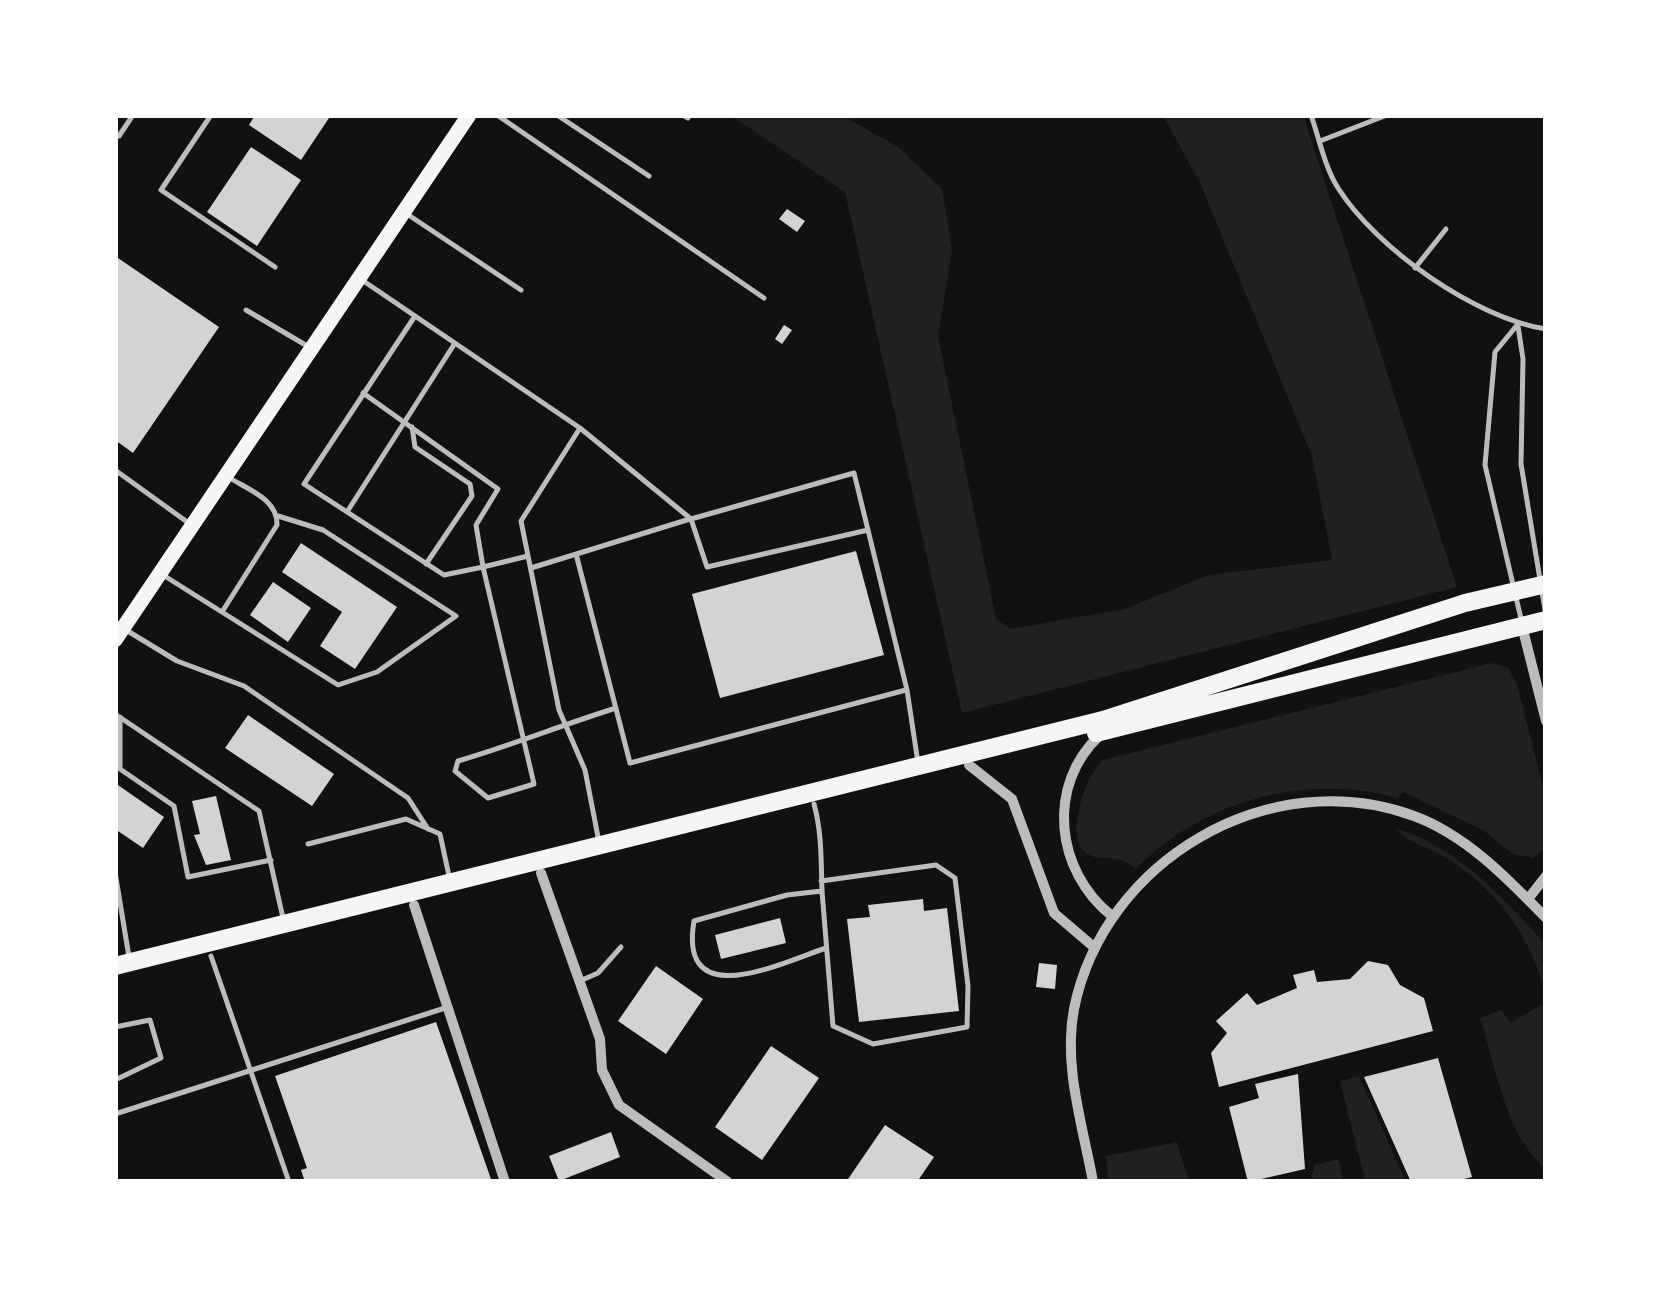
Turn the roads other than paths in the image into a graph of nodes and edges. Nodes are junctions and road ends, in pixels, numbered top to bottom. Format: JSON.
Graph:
{"nodes":[{"id":1,"x":133,"y":115,"type":"edge"},
{"id":2,"x":211,"y":115,"type":"edge"},
{"id":3,"x":469,"y":115,"type":"edge"},
{"id":4,"x":497,"y":115,"type":"edge"},
{"id":5,"x":557,"y":115,"type":"edge"},
{"id":6,"x":1311,"y":115,"type":"edge"},
{"id":7,"x":1387,"y":115,"type":"edge"},
{"id":8,"x":115,"y":134,"type":"edge"},
{"id":9,"x":1320,"y":141,"type":"junction"},
{"id":10,"x":650,"y":176,"type":"dead end"},
{"id":11,"x":404,"y":212,"type":"junction"},
{"id":12,"x":1446,"y":230,"type":"dead end"},
{"id":13,"x":276,"y":267,"type":"dead end"},
{"id":14,"x":1415,"y":268,"type":"junction"},
{"id":15,"x":359,"y":278,"type":"junction"},
{"id":16,"x":521,"y":290,"type":"dead end"},
{"id":17,"x":764,"y":298,"type":"dead end"},
{"id":18,"x":246,"y":310,"type":"dead end"},
{"id":19,"x":414,"y":316,"type":"junction"},
{"id":20,"x":1518,"y":324,"type":"junction"},
{"id":21,"x":1546,"y":329,"type":"edge"},
{"id":22,"x":455,"y":343,"type":"junction"},
{"id":23,"x":312,"y":349,"type":"junction"},
{"id":24,"x":363,"y":393,"type":"junction"},
{"id":25,"x":404,"y":420,"type":"junction"},
{"id":26,"x":412,"y":426,"type":"junction"},
{"id":27,"x":580,"y":428,"type":"junction"},
{"id":28,"x":115,"y":470,"type":"edge"},
{"id":29,"x":226,"y":476,"type":"junction"},
{"id":30,"x":347,"y":512,"type":"junction"},
{"id":31,"x":278,"y":516,"type":"junction"},
{"id":32,"x":691,"y":519,"type":"junction"},
{"id":33,"x":192,"y":526,"type":"junction"},
{"id":34,"x":868,"y":530,"type":"junction"},
{"id":35,"x":576,"y":554,"type":"junction"},
{"id":36,"x":528,"y":556,"type":"junction"},
{"id":37,"x":426,"y":564,"type":"junction"},
{"id":38,"x":482,"y":567,"type":"junction"},
{"id":39,"x":531,"y":568,"type":"junction"},
{"id":40,"x":160,"y":573,"type":"junction"},
{"id":41,"x":1542,"y":585,"type":"edge"},
{"id":42,"x":1514,"y":592,"type":"junction"},
{"id":43,"x":222,"y":612,"type":"junction"},
{"id":44,"x":1546,"y":618,"type":"edge"},
{"id":45,"x":1522,"y":626,"type":"junction"},
{"id":46,"x":119,"y":634,"type":"edge"},
{"id":47,"x":907,"y":690,"type":"junction"},
{"id":48,"x":616,"y":708,"type":"junction"},
{"id":49,"x":118,"y":716,"type":"edge"},
{"id":50,"x":1546,"y":721,"type":"edge"},
{"id":51,"x":566,"y":724,"type":"junction"},
{"id":52,"x":1104,"y":731,"type":"junction"},
{"id":53,"x":523,"y":742,"type":"junction"},
{"id":54,"x":969,"y":765,"type":"junction"},
{"id":55,"x":919,"y":766,"type":"junction"},
{"id":56,"x":814,"y":804,"type":"junction"},
{"id":57,"x":428,"y":829,"type":"junction"},
{"id":58,"x":308,"y":844,"type":"dead end"},
{"id":59,"x":600,"y":846,"type":"junction"},
{"id":60,"x":272,"y":860,"type":"junction"},
{"id":61,"x":115,"y":872,"type":"edge"},
{"id":62,"x":541,"y":873,"type":"junction"},
{"id":63,"x":1546,"y":876,"type":"edge"},
{"id":64,"x":821,"y":881,"type":"junction"},
{"id":65,"x":451,"y":884,"type":"junction"},
{"id":66,"x":822,"y":892,"type":"junction"},
{"id":67,"x":117,"y":897,"type":"edge"},
{"id":68,"x":1528,"y":899,"type":"junction"},
{"id":69,"x":414,"y":905,"type":"junction"},
{"id":70,"x":1112,"y":916,"type":"junction"},
{"id":71,"x":1546,"y":918,"type":"edge"},
{"id":72,"x":284,"y":926,"type":"junction"},
{"id":73,"x":621,"y":946,"type":"dead end"},
{"id":74,"x":827,"y":948,"type":"junction"},
{"id":75,"x":1095,"y":948,"type":"junction"},
{"id":76,"x":211,"y":956,"type":"junction"},
{"id":77,"x":123,"y":965,"type":"edge"},
{"id":78,"x":115,"y":977,"type":"edge"},
{"id":79,"x":579,"y":981,"type":"junction"},
{"id":80,"x":445,"y":1008,"type":"junction"},
{"id":81,"x":115,"y":1027,"type":"edge"},
{"id":82,"x":251,"y":1069,"type":"junction"},
{"id":83,"x":116,"y":1078,"type":"edge"},
{"id":84,"x":115,"y":1114,"type":"edge"},
{"id":85,"x":289,"y":1182,"type":"edge"},
{"id":86,"x":505,"y":1182,"type":"edge"},
{"id":87,"x":728,"y":1182,"type":"edge"},
{"id":88,"x":1093,"y":1182,"type":"edge"}],
"edges":[{"from":1,"to":8,"type":"lane"},
{"from":2,"to":13,"type":"lane"},
{"from":3,"to":11,"type":"main road"},
{"from":4,"to":17,"type":"lane"},
{"from":5,"to":10,"type":"lane"},
{"from":6,"to":9,"type":"lane"},
{"from":7,"to":9,"type":"lane"},
{"from":9,"to":14,"type":"lane"},
{"from":11,"to":15,"type":"main road"},
{"from":11,"to":16,"type":"lane"},
{"from":12,"to":14,"type":"lane"},
{"from":14,"to":20,"type":"lane"},
{"from":15,"to":19,"type":"lane"},
{"from":15,"to":23,"type":"main road"},
{"from":18,"to":23,"type":"lane"},
{"from":19,"to":22,"type":"lane"},
{"from":19,"to":24,"type":"lane"},
{"from":20,"to":21,"type":"lane"},
{"from":20,"to":41,"type":"lane"},
{"from":20,"to":42,"type":"lane"},
{"from":22,"to":25,"type":"lane"},
{"from":22,"to":27,"type":"lane"},
{"from":23,"to":29,"type":"main road"},
{"from":24,"to":25,"type":"lane"},
{"from":24,"to":30,"type":"lane"},
{"from":25,"to":26,"type":"lane"},
{"from":25,"to":30,"type":"lane"},
{"from":26,"to":37,"type":"lane"},
{"from":26,"to":38,"type":"lane"},
{"from":27,"to":32,"type":"lane"},
{"from":27,"to":36,"type":"lane"},
{"from":28,"to":33,"type":"lane"},
{"from":29,"to":31,"type":"lane"},
{"from":29,"to":33,"type":"main road"},
{"from":30,"to":37,"type":"lane"},
{"from":31,"to":43,"type":"lane"},
{"from":31,"to":43,"type":"lane"},
{"from":32,"to":34,"type":"lane"},
{"from":32,"to":34,"type":"lane"},
{"from":32,"to":35,"type":"lane"},
{"from":33,"to":40,"type":"main road"},
{"from":34,"to":47,"type":"lane"},
{"from":35,"to":39,"type":"lane"},
{"from":35,"to":48,"type":"lane"},
{"from":36,"to":38,"type":"lane"},
{"from":36,"to":39,"type":"lane"},
{"from":37,"to":38,"type":"lane"},
{"from":38,"to":53,"type":"lane"},
{"from":39,"to":51,"type":"lane"},
{"from":40,"to":43,"type":"lane"},
{"from":40,"to":46,"type":"main road"},
{"from":41,"to":42,"type":"main road"},
{"from":41,"to":44,"type":"lane"},
{"from":42,"to":45,"type":"lane"},
{"from":42,"to":55,"type":"main road"},
{"from":44,"to":45,"type":"main road"},
{"from":45,"to":50,"type":"street"},
{"from":45,"to":52,"type":"main road"},
{"from":46,"to":57,"type":"lane"},
{"from":47,"to":48,"type":"lane"},
{"from":47,"to":55,"type":"lane"},
{"from":48,"to":51,"type":"lane"},
{"from":49,"to":60,"type":"lane"},
{"from":49,"to":60,"type":"lane"},
{"from":51,"to":53,"type":"lane"},
{"from":51,"to":59,"type":"lane"},
{"from":52,"to":54,"type":"main road"},
{"from":52,"to":70,"type":"street"},
{"from":53,"to":53,"type":"lane"},
{"from":54,"to":56,"type":"main road"},
{"from":54,"to":75,"type":"street"},
{"from":55,"to":59,"type":"main road"},
{"from":56,"to":62,"type":"main road"},
{"from":56,"to":64,"type":"lane"},
{"from":57,"to":58,"type":"lane"},
{"from":57,"to":65,"type":"lane"},
{"from":59,"to":65,"type":"main road"},
{"from":60,"to":72,"type":"lane"},
{"from":61,"to":67,"type":"lane"},
{"from":62,"to":69,"type":"main road"},
{"from":62,"to":79,"type":"street"},
{"from":63,"to":68,"type":"street"},
{"from":64,"to":66,"type":"lane"},
{"from":64,"to":74,"type":"lane"},
{"from":65,"to":72,"type":"main road"},
{"from":66,"to":74,"type":"lane"},
{"from":66,"to":74,"type":"lane"},
{"from":67,"to":77,"type":"lane"},
{"from":68,"to":70,"type":"street"},
{"from":68,"to":71,"type":"street"},
{"from":69,"to":76,"type":"main road"},
{"from":69,"to":80,"type":"street"},
{"from":70,"to":75,"type":"street"},
{"from":72,"to":77,"type":"main road"},
{"from":73,"to":79,"type":"lane"},
{"from":75,"to":88,"type":"street"},
{"from":76,"to":78,"type":"main road"},
{"from":76,"to":82,"type":"lane"},
{"from":79,"to":87,"type":"street"},
{"from":80,"to":82,"type":"lane"},
{"from":80,"to":86,"type":"street"},
{"from":81,"to":83,"type":"lane"},
{"from":82,"to":84,"type":"lane"},
{"from":82,"to":85,"type":"lane"}]}
